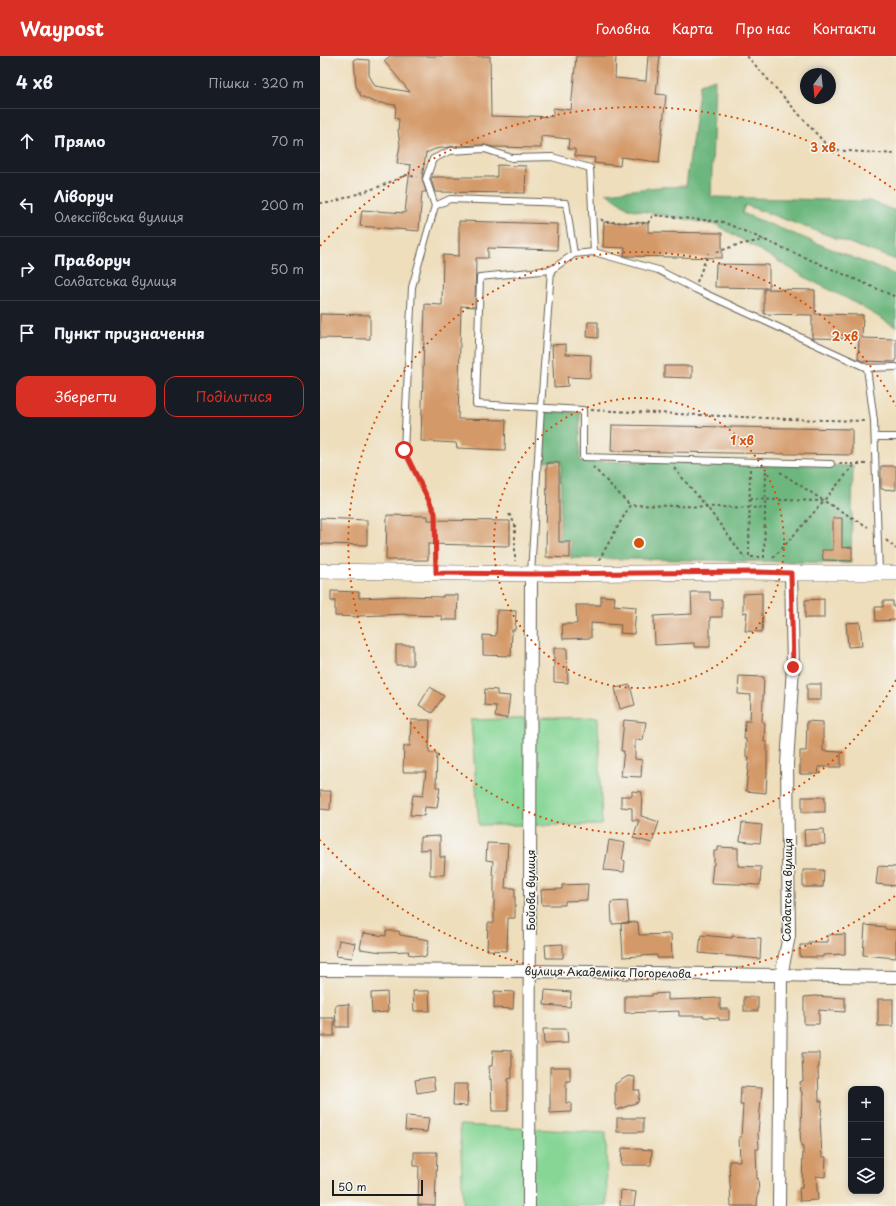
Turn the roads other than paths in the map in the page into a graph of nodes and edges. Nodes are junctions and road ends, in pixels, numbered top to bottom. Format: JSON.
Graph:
{"nodes":[{"id":1,"x":435,"y":206,"type":"junction"},
{"id":2,"x":594,"y":252,"type":"junction"},
{"id":3,"x":574,"y":254,"type":"junction"},
{"id":4,"x":551,"y":270,"type":"junction"},
{"id":5,"x":896,"y":367,"type":"edge"},
{"id":6,"x":868,"y":368,"type":"junction"},
{"id":7,"x":541,"y":407,"type":"junction"},
{"id":8,"x":896,"y":437,"type":"edge"},
{"id":9,"x":875,"y":438,"type":"junction"},
{"id":10,"x":404,"y":450,"type":"road end"},
{"id":11,"x":831,"y":464,"type":"road end"},
{"id":12,"x":320,"y":571,"type":"edge"},
{"id":13,"x":791,"y":573,"type":"junction"},
{"id":14,"x":879,"y":573,"type":"junction"},
{"id":15,"x":896,"y":573,"type":"edge"},
{"id":16,"x":531,"y":574,"type":"junction"},
{"id":17,"x":320,"y":970,"type":"edge"},
{"id":18,"x":530,"y":971,"type":"junction"},
{"id":19,"x":781,"y":976,"type":"junction"},
{"id":20,"x":896,"y":977,"type":"edge"},
{"id":21,"x":529,"y":1206,"type":"edge"},
{"id":22,"x":779,"y":1206,"type":"edge"}],
"edges":[{"from":1,"to":2,"type":"lane"},
{"from":1,"to":3,"type":"lane"},
{"from":1,"to":10,"type":"lane"},
{"from":2,"to":3,"type":"lane"},
{"from":2,"to":6,"type":"lane"},
{"from":3,"to":4,"type":"lane"},
{"from":4,"to":7,"type":"lane"},
{"from":4,"to":7,"type":"lane"},
{"from":5,"to":6,"type":"lane"},
{"from":6,"to":9,"type":"lane"},
{"from":7,"to":11,"type":"lane"},
{"from":7,"to":16,"type":"lane"},
{"from":8,"to":9,"type":"lane"},
{"from":9,"to":14,"type":"lane"},
{"from":12,"to":16,"type":"street"},
{"from":13,"to":14,"type":"street"},
{"from":13,"to":16,"type":"street"},
{"from":13,"to":19,"type":"street","name":"Солдатська вулиця"},
{"from":14,"to":15,"type":"street"},
{"from":16,"to":18,"type":"street","name":"Бойова вулиця"},
{"from":17,"to":18,"type":"street","name":"вулиця Академіка Погорєлова"},
{"from":18,"to":19,"type":"street","name":"вулиця Академіка Погорєлова"},
{"from":18,"to":21,"type":"street","name":"Бойова вулиця"},
{"from":19,"to":20,"type":"street","name":"вулиця Академіка Погорєлова"},
{"from":19,"to":22,"type":"street","name":"Солдатська вулиця"}]}
